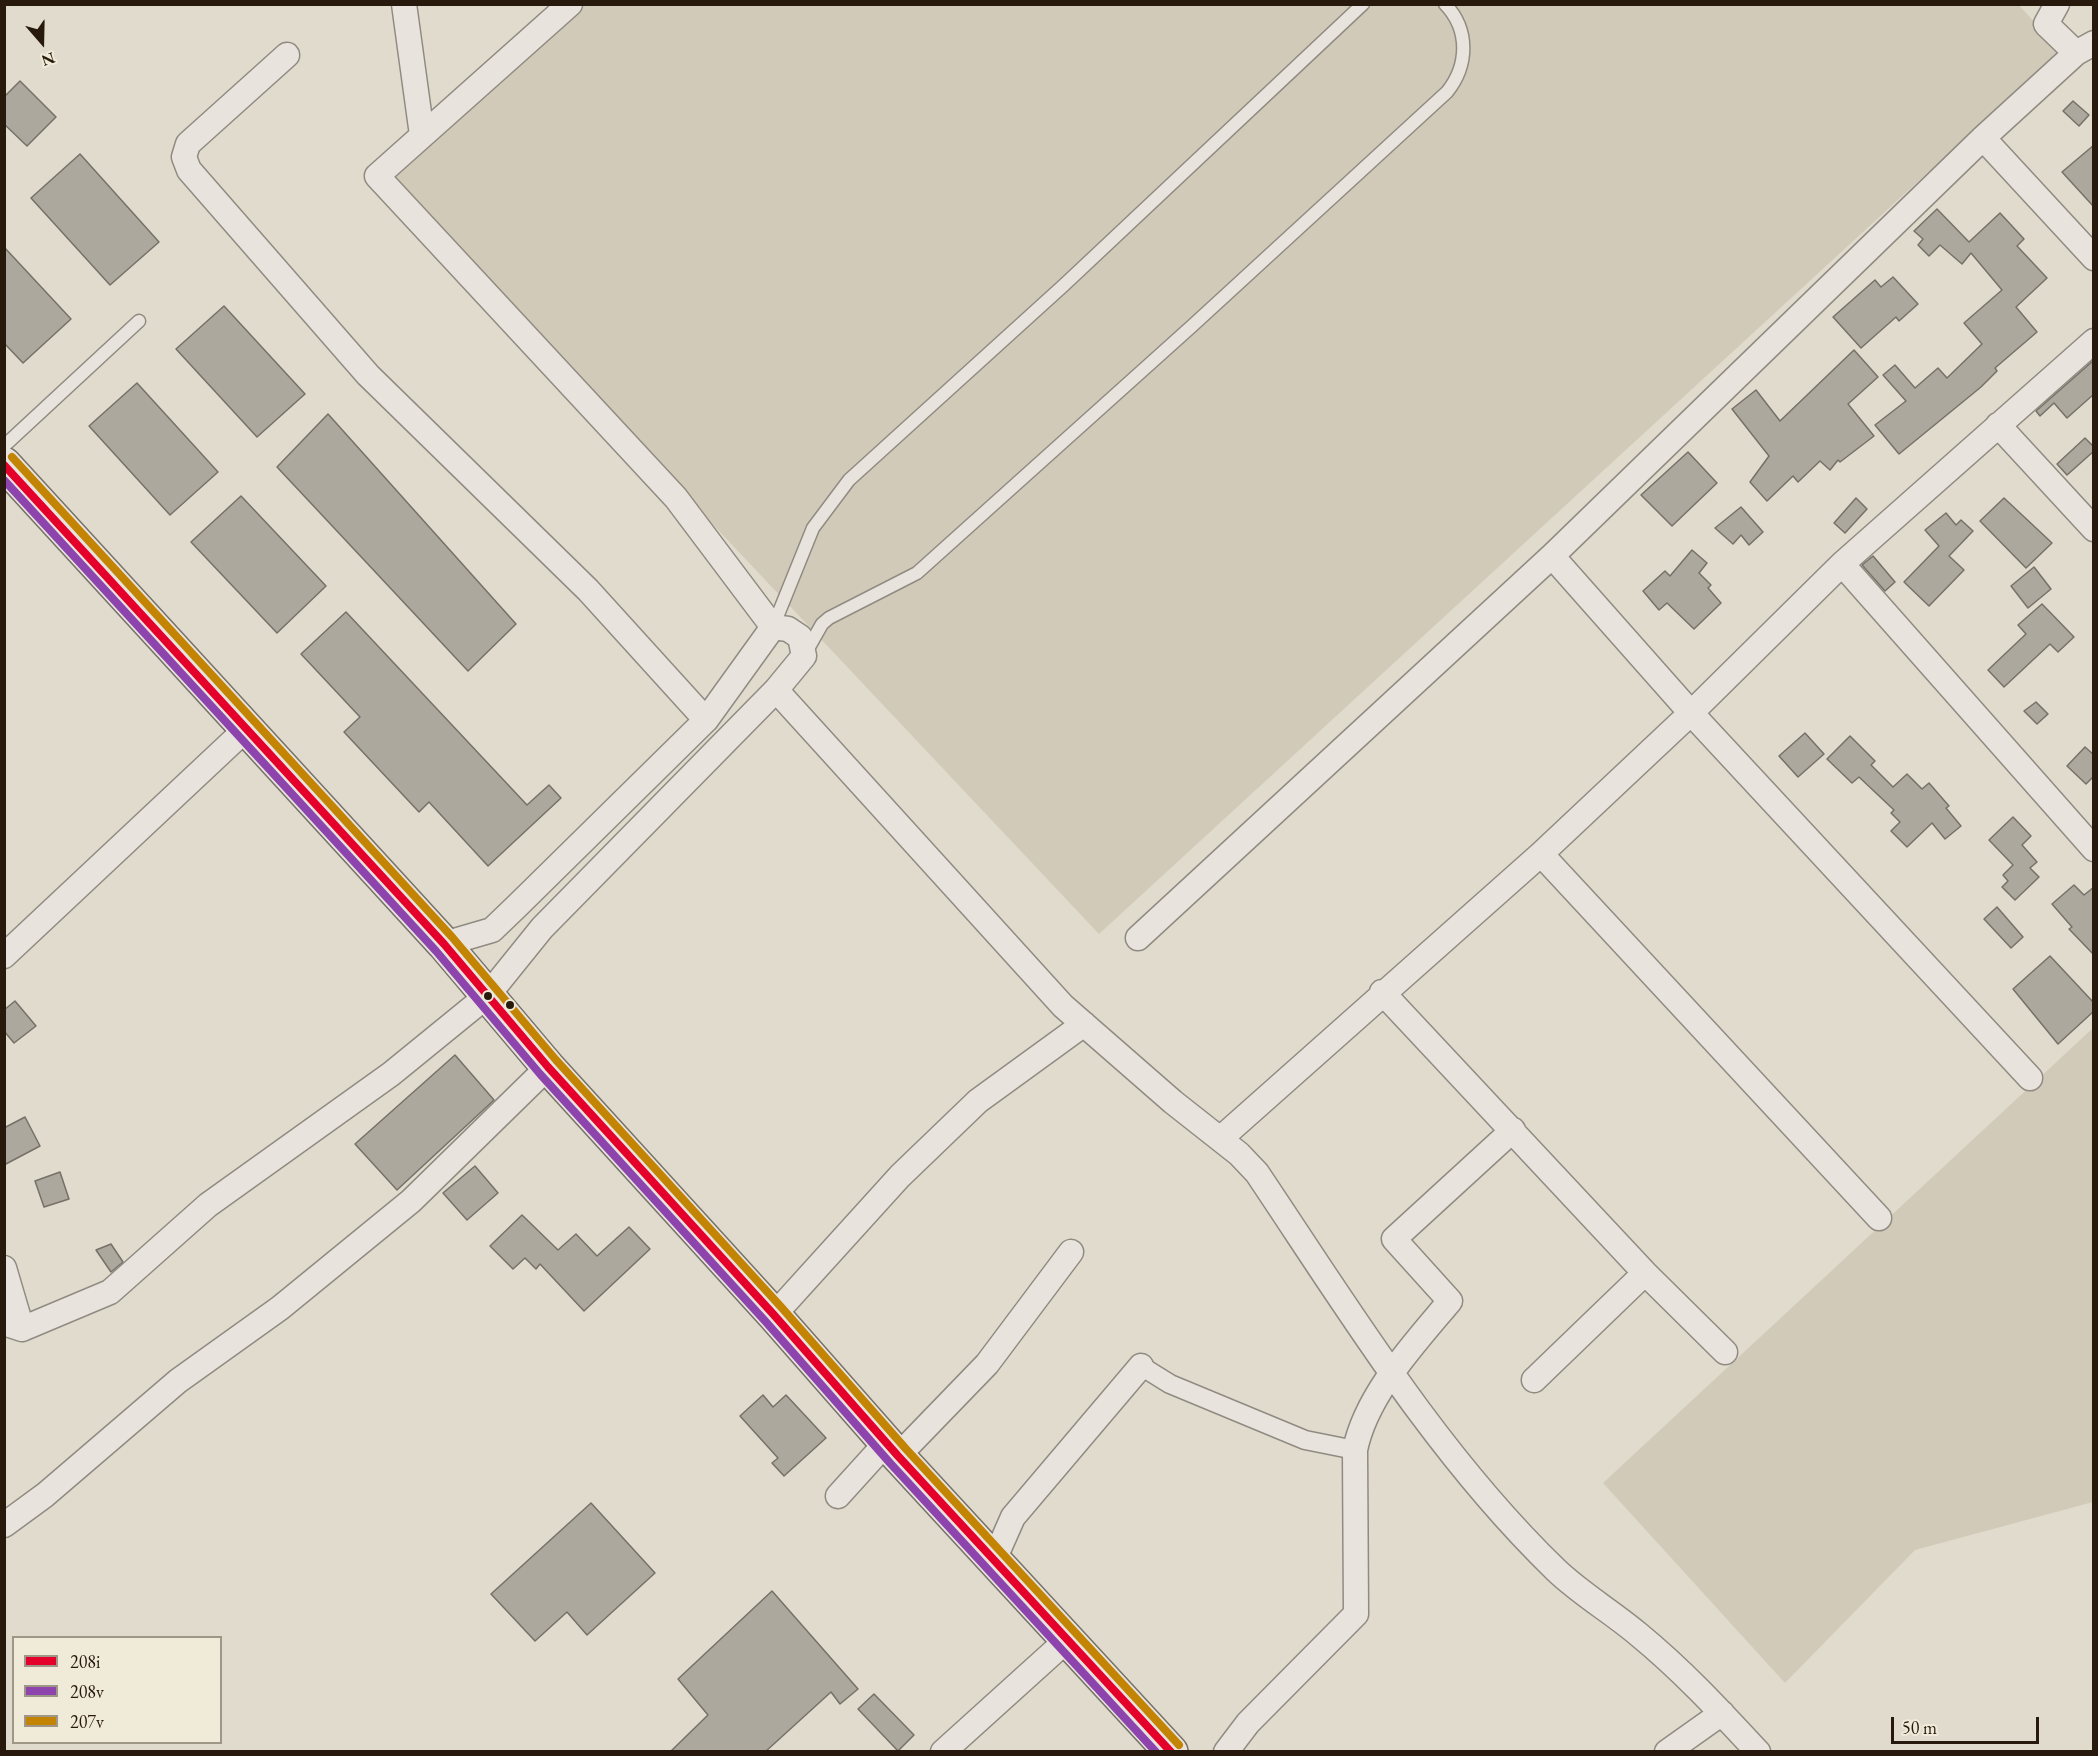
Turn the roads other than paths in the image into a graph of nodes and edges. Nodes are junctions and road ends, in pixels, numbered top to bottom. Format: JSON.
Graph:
{"nodes":[{"id":1,"x":404,"y":4,"type":"edge"},
{"id":2,"x":570,"y":4,"type":"edge"},
{"id":3,"x":1363,"y":4,"type":"edge"},
{"id":4,"x":1445,"y":4,"type":"edge"},
{"id":5,"x":2057,"y":4,"type":"edge"},
{"id":6,"x":2085,"y":48,"type":"edge"},
{"id":7,"x":287,"y":55,"type":"dead end"},
{"id":8,"x":422,"y":135,"type":"junction"},
{"id":9,"x":1983,"y":138,"type":"junction"},
{"id":10,"x":2094,"y":258,"type":"edge"},
{"id":11,"x":139,"y":321,"type":"dead end"},
{"id":12,"x":2094,"y":341,"type":"edge"},
{"id":13,"x":1998,"y":425,"type":"junction"},
{"id":14,"x":4,"y":446,"type":"edge"},
{"id":15,"x":4,"y":464,"type":"edge"},
{"id":16,"x":2094,"y":529,"type":"edge"},
{"id":17,"x":1552,"y":556,"type":"junction"},
{"id":18,"x":1842,"y":564,"type":"junction"},
{"id":19,"x":773,"y":627,"type":"junction"},
{"id":20,"x":804,"y":656,"type":"junction"},
{"id":21,"x":776,"y":690,"type":"junction"},
{"id":22,"x":1691,"y":713,"type":"junction"},
{"id":23,"x":706,"y":720,"type":"junction"},
{"id":24,"x":246,"y":729,"type":"junction"},
{"id":25,"x":2094,"y":849,"type":"edge"},
{"id":26,"x":1541,"y":854,"type":"junction"},
{"id":27,"x":516,"y":907,"type":"junction"},
{"id":28,"x":542,"y":928,"type":"junction"},
{"id":29,"x":1138,"y":938,"type":"dead end"},
{"id":30,"x":444,"y":944,"type":"junction"},
{"id":31,"x":4,"y":956,"type":"edge"},
{"id":32,"x":1382,"y":993,"type":"junction"},
{"id":33,"x":488,"y":995,"type":"junction"},
{"id":34,"x":1084,"y":1024,"type":"junction"},
{"id":35,"x":548,"y":1067,"type":"junction"},
{"id":36,"x":2030,"y":1078,"type":"dead end"},
{"id":37,"x":1513,"y":1130,"type":"junction"},
{"id":38,"x":1220,"y":1139,"type":"junction"},
{"id":39,"x":1879,"y":1218,"type":"dead end"},
{"id":40,"x":1071,"y":1252,"type":"dead end"},
{"id":41,"x":4,"y":1268,"type":"edge"},
{"id":42,"x":1645,"y":1273,"type":"junction"},
{"id":43,"x":774,"y":1315,"type":"junction"},
{"id":44,"x":13,"y":1326,"type":"edge"},
{"id":45,"x":1725,"y":1352,"type":"dead end"},
{"id":46,"x":1141,"y":1366,"type":"joint"},
{"id":47,"x":1390,"y":1373,"type":"junction"},
{"id":48,"x":1534,"y":1380,"type":"dead end"},
{"id":49,"x":892,"y":1450,"type":"junction"},
{"id":50,"x":1355,"y":1450,"type":"junction"},
{"id":51,"x":838,"y":1496,"type":"dead end"},
{"id":52,"x":4,"y":1525,"type":"edge"},
{"id":53,"x":994,"y":1560,"type":"junction"},
{"id":54,"x":1068,"y":1639,"type":"junction"},
{"id":55,"x":1722,"y":1713,"type":"junction"},
{"id":56,"x":943,"y":1752,"type":"edge"},
{"id":57,"x":1171,"y":1752,"type":"edge"},
{"id":58,"x":1226,"y":1752,"type":"edge"},
{"id":59,"x":1667,"y":1752,"type":"edge"},
{"id":60,"x":1758,"y":1752,"type":"edge"}],
"edges":[{"from":1,"to":8,"type":"street"},
{"from":2,"to":8,"type":"street"},
{"from":3,"to":19,"type":"lane"},
{"from":4,"to":20,"type":"lane"},
{"from":5,"to":6,"type":"street"},
{"from":6,"to":9,"type":"street"},
{"from":7,"to":23,"type":"street"},
{"from":8,"to":19,"type":"street"},
{"from":9,"to":10,"type":"street"},
{"from":9,"to":17,"type":"street"},
{"from":11,"to":14,"type":"lane"},
{"from":12,"to":13,"type":"street"},
{"from":13,"to":16,"type":"street"},
{"from":13,"to":18,"type":"street"},
{"from":15,"to":24,"type":"main road"},
{"from":17,"to":22,"type":"street"},
{"from":17,"to":29,"type":"street"},
{"from":18,"to":22,"type":"street"},
{"from":18,"to":25,"type":"street"},
{"from":19,"to":20,"type":"street"},
{"from":19,"to":23,"type":"street"},
{"from":20,"to":21,"type":"street"},
{"from":21,"to":28,"type":"street"},
{"from":21,"to":34,"type":"street"},
{"from":22,"to":26,"type":"street"},
{"from":22,"to":36,"type":"street"},
{"from":23,"to":27,"type":"street"},
{"from":24,"to":30,"type":"main road"},
{"from":24,"to":31,"type":"street"},
{"from":26,"to":32,"type":"street"},
{"from":26,"to":39,"type":"street"},
{"from":27,"to":28,"type":"street"},
{"from":27,"to":30,"type":"street"},
{"from":28,"to":33,"type":"street"},
{"from":30,"to":33,"type":"main road"},
{"from":32,"to":37,"type":"street"},
{"from":32,"to":38,"type":"street"},
{"from":33,"to":35,"type":"main road"},
{"from":33,"to":44,"type":"street"},
{"from":34,"to":38,"type":"street"},
{"from":34,"to":43,"type":"street"},
{"from":35,"to":43,"type":"main road"},
{"from":35,"to":52,"type":"street"},
{"from":37,"to":42,"type":"street"},
{"from":37,"to":47,"type":"street"},
{"from":38,"to":47,"type":"street"},
{"from":40,"to":49,"type":"street"},
{"from":41,"to":44,"type":"street"},
{"from":42,"to":45,"type":"street"},
{"from":42,"to":48,"type":"street"},
{"from":43,"to":49,"type":"main road"},
{"from":46,"to":50,"type":"street"},
{"from":46,"to":53,"type":"street"},
{"from":47,"to":50,"type":"street"},
{"from":47,"to":55,"type":"street"},
{"from":49,"to":51,"type":"street"},
{"from":49,"to":53,"type":"main road"},
{"from":50,"to":58,"type":"street"},
{"from":53,"to":54,"type":"main road"},
{"from":54,"to":56,"type":"street"},
{"from":54,"to":57,"type":"main road"},
{"from":55,"to":59,"type":"street"},
{"from":55,"to":60,"type":"street"}]}
